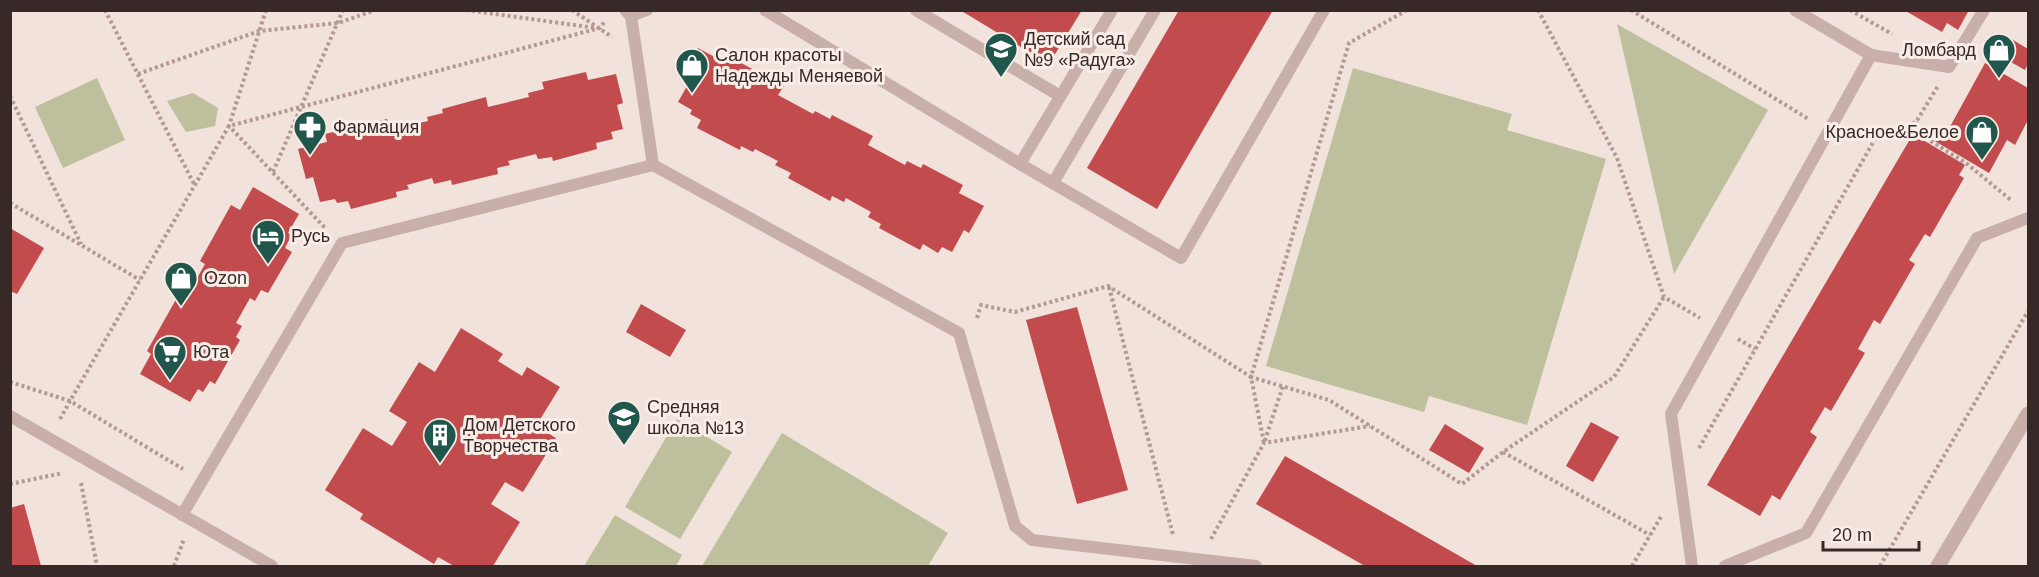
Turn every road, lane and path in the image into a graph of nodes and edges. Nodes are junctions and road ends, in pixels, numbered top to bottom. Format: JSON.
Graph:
{"nodes":[{"id":1,"x":105,"y":10,"type":"edge"},
{"id":2,"x":266,"y":10,"type":"edge"},
{"id":3,"x":343,"y":10,"type":"edge"},
{"id":4,"x":375,"y":10,"type":"edge"},
{"id":5,"x":466,"y":10,"type":"edge"},
{"id":6,"x":572,"y":10,"type":"edge"},
{"id":7,"x":647,"y":10,"type":"edge"},
{"id":8,"x":765,"y":10,"type":"edge"},
{"id":9,"x":916,"y":10,"type":"edge"},
{"id":10,"x":1112,"y":10,"type":"edge"},
{"id":11,"x":1155,"y":10,"type":"edge"},
{"id":12,"x":1324,"y":10,"type":"edge"},
{"id":13,"x":1407,"y":10,"type":"edge"},
{"id":14,"x":1538,"y":10,"type":"edge"},
{"id":15,"x":1631,"y":10,"type":"edge"},
{"id":16,"x":1795,"y":10,"type":"edge"},
{"id":17,"x":1984,"y":10,"type":"edge"},
{"id":18,"x":628,"y":13,"type":"edge"},
{"id":19,"x":607,"y":19,"type":"dead end"},
{"id":20,"x":338,"y":23,"type":"junction"},
{"id":21,"x":600,"y":28,"type":"junction"},
{"id":22,"x":259,"y":31,"type":"junction"},
{"id":23,"x":617,"y":40,"type":"dead end"},
{"id":24,"x":1871,"y":55,"type":"junction"},
{"id":25,"x":1949,"y":67,"type":"junction"},
{"id":26,"x":138,"y":74,"type":"junction"},
{"id":27,"x":10,"y":96,"type":"edge"},
{"id":28,"x":1060,"y":96,"type":"junction"},
{"id":29,"x":301,"y":107,"type":"junction"},
{"id":30,"x":1916,"y":123,"type":"junction"},
{"id":31,"x":229,"y":126,"type":"junction"},
{"id":32,"x":1828,"y":131,"type":"junction"},
{"id":33,"x":1020,"y":164,"type":"junction"},
{"id":34,"x":653,"y":165,"type":"junction"},
{"id":35,"x":273,"y":172,"type":"junction"},
{"id":36,"x":1053,"y":183,"type":"junction"},
{"id":37,"x":195,"y":185,"type":"junction"},
{"id":38,"x":10,"y":203,"type":"edge"},
{"id":39,"x":2020,"y":208,"type":"dead end"},
{"id":40,"x":2028,"y":218,"type":"edge"},
{"id":41,"x":332,"y":235,"type":"dead end"},
{"id":42,"x":81,"y":244,"type":"junction"},
{"id":43,"x":140,"y":280,"type":"junction"},
{"id":44,"x":1108,"y":286,"type":"junction"},
{"id":45,"x":1664,"y":297,"type":"junction"},
{"id":46,"x":2028,"y":311,"type":"edge"},
{"id":47,"x":976,"y":318,"type":"dead end"},
{"id":48,"x":1718,"y":328,"type":"junction"},
{"id":49,"x":1755,"y":349,"type":"junction"},
{"id":50,"x":1251,"y":377,"type":"junction"},
{"id":51,"x":10,"y":381,"type":"edge"},
{"id":52,"x":1283,"y":386,"type":"junction"},
{"id":53,"x":70,"y":402,"type":"junction"},
{"id":54,"x":2028,"y":414,"type":"edge"},
{"id":55,"x":10,"y":416,"type":"edge"},
{"id":56,"x":1371,"y":426,"type":"junction"},
{"id":57,"x":1264,"y":442,"type":"junction"},
{"id":58,"x":1503,"y":452,"type":"junction"},
{"id":59,"x":79,"y":455,"type":"junction"},
{"id":60,"x":79,"y":470,"type":"junction"},
{"id":61,"x":191,"y":474,"type":"dead end"},
{"id":62,"x":1681,"y":481,"type":"junction"},
{"id":63,"x":10,"y":484,"type":"edge"},
{"id":64,"x":182,"y":515,"type":"junction"},
{"id":65,"x":1650,"y":535,"type":"junction"},
{"id":66,"x":1174,"y":539,"type":"dead end"},
{"id":67,"x":1209,"y":543,"type":"dead end"},
{"id":68,"x":1225,"y":564,"type":"edge"},
{"id":69,"x":97,"y":567,"type":"edge"},
{"id":70,"x":272,"y":567,"type":"edge"},
{"id":71,"x":1256,"y":567,"type":"edge"},
{"id":72,"x":1632,"y":567,"type":"edge"},
{"id":73,"x":1692,"y":567,"type":"edge"},
{"id":74,"x":1725,"y":567,"type":"edge"},
{"id":75,"x":1880,"y":567,"type":"edge"},
{"id":76,"x":1938,"y":567,"type":"edge"}],
"edges":[{"from":1,"to":26,"type":"path"},
{"from":2,"to":22,"type":"path"},
{"from":3,"to":20,"type":"path"},
{"from":4,"to":20,"type":"path"},
{"from":5,"to":21,"type":"path"},
{"from":6,"to":21,"type":"path"},
{"from":7,"to":18,"type":"lane"},
{"from":8,"to":33,"type":"lane"},
{"from":9,"to":28,"type":"lane"},
{"from":10,"to":28,"type":"lane"},
{"from":11,"to":36,"type":"lane"},
{"from":12,"to":36,"type":"lane"},
{"from":13,"to":50,"type":"path"},
{"from":14,"to":45,"type":"path"},
{"from":15,"to":32,"type":"path"},
{"from":16,"to":24,"type":"lane"},
{"from":17,"to":25,"type":"lane"},
{"from":18,"to":34,"type":"lane"},
{"from":19,"to":21,"type":"path"},
{"from":20,"to":22,"type":"path"},
{"from":20,"to":29,"type":"path"},
{"from":21,"to":23,"type":"path"},
{"from":21,"to":29,"type":"path"},
{"from":22,"to":26,"type":"path"},
{"from":22,"to":31,"type":"path"},
{"from":24,"to":25,"type":"lane"},
{"from":24,"to":32,"type":"lane"},
{"from":25,"to":30,"type":"path"},
{"from":26,"to":37,"type":"path"},
{"from":27,"to":42,"type":"path"},
{"from":28,"to":33,"type":"lane"},
{"from":29,"to":31,"type":"path"},
{"from":29,"to":35,"type":"path"},
{"from":30,"to":39,"type":"path"},
{"from":30,"to":49,"type":"path"},
{"from":31,"to":35,"type":"path"},
{"from":31,"to":37,"type":"path"},
{"from":32,"to":48,"type":"lane"},
{"from":33,"to":36,"type":"lane"},
{"from":34,"to":64,"type":"lane"},
{"from":34,"to":68,"type":"lane"},
{"from":35,"to":41,"type":"path"},
{"from":37,"to":43,"type":"path"},
{"from":38,"to":42,"type":"path"},
{"from":40,"to":74,"type":"lane"},
{"from":42,"to":43,"type":"path"},
{"from":43,"to":53,"type":"path"},
{"from":44,"to":47,"type":"path"},
{"from":44,"to":50,"type":"path"},
{"from":44,"to":66,"type":"path"},
{"from":45,"to":48,"type":"path"},
{"from":45,"to":58,"type":"path"},
{"from":46,"to":75,"type":"path"},
{"from":48,"to":49,"type":"path"},
{"from":48,"to":62,"type":"lane"},
{"from":49,"to":62,"type":"path"},
{"from":50,"to":52,"type":"path"},
{"from":50,"to":57,"type":"path"},
{"from":51,"to":53,"type":"path"},
{"from":52,"to":56,"type":"path"},
{"from":52,"to":57,"type":"path"},
{"from":53,"to":61,"type":"path"},
{"from":54,"to":76,"type":"street"},
{"from":55,"to":59,"type":"lane"},
{"from":56,"to":57,"type":"path"},
{"from":56,"to":58,"type":"path"},
{"from":57,"to":67,"type":"path"},
{"from":58,"to":65,"type":"path"},
{"from":59,"to":60,"type":"path"},
{"from":59,"to":64,"type":"lane"},
{"from":60,"to":63,"type":"path"},
{"from":60,"to":69,"type":"path"},
{"from":62,"to":65,"type":"path"},
{"from":62,"to":73,"type":"lane"},
{"from":64,"to":70,"type":"lane"},
{"from":65,"to":72,"type":"path"},
{"from":68,"to":71,"type":"lane"}]}
